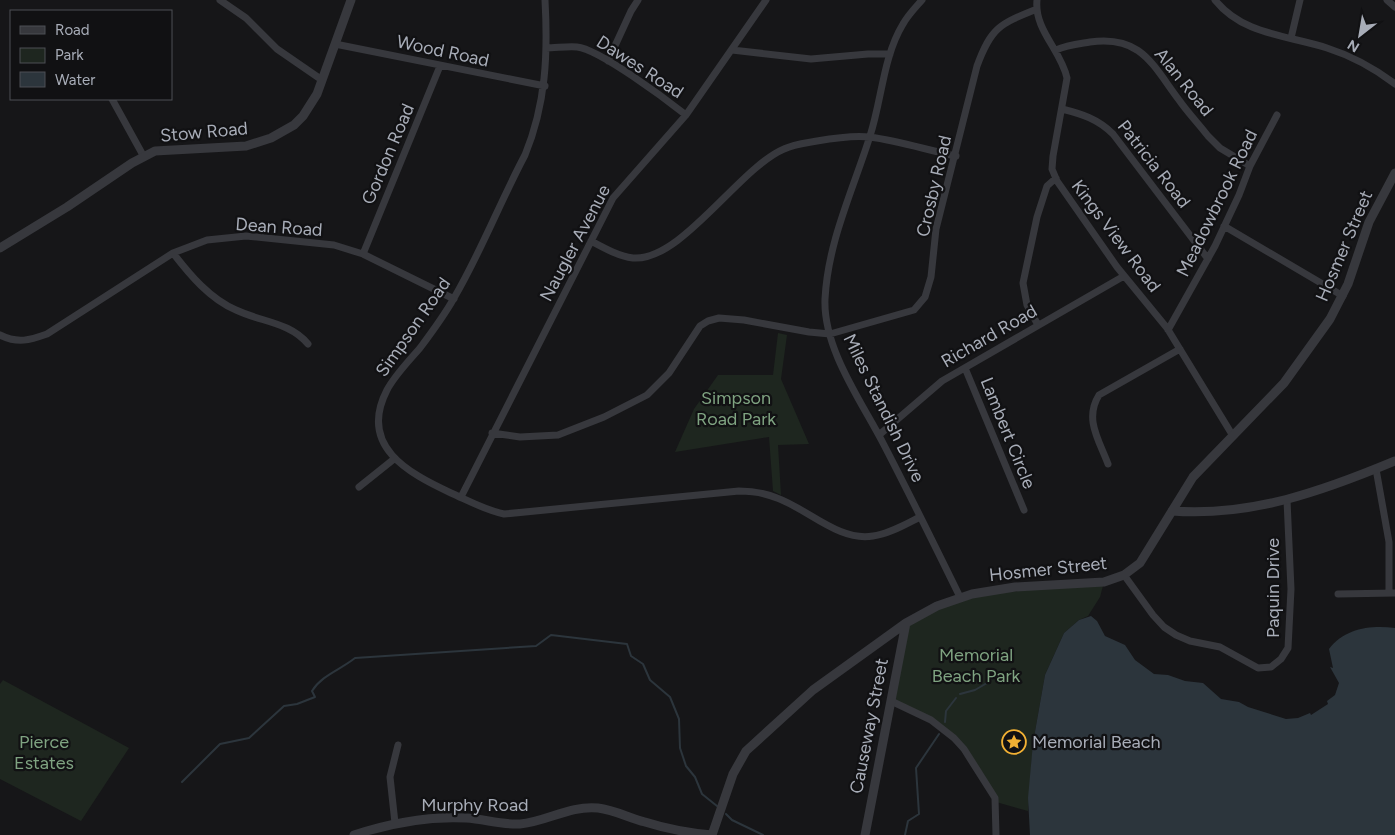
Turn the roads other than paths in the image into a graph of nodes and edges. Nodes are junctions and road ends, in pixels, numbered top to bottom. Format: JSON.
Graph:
{"nodes":[{"id":1,"x":220,"y":0,"type":"edge"},
{"id":2,"x":351,"y":0,"type":"edge"},
{"id":3,"x":545,"y":0,"type":"edge"},
{"id":4,"x":638,"y":0,"type":"edge"},
{"id":5,"x":766,"y":0,"type":"edge"},
{"id":6,"x":922,"y":0,"type":"edge"},
{"id":7,"x":1037,"y":0,"type":"edge"},
{"id":8,"x":1215,"y":0,"type":"edge"},
{"id":9,"x":1300,"y":0,"type":"edge"},
{"id":10,"x":1387,"y":0,"type":"edge"},
{"id":11,"x":1395,"y":7,"type":"edge"},
{"id":12,"x":1037,"y":9,"type":"junction"},
{"id":13,"x":1291,"y":38,"type":"junction"},
{"id":14,"x":335,"y":44,"type":"junction"},
{"id":15,"x":546,"y":48,"type":"junction"},
{"id":16,"x":732,"y":50,"type":"junction"},
{"id":17,"x":1056,"y":50,"type":"junction"},
{"id":18,"x":890,"y":54,"type":"junction"},
{"id":19,"x":608,"y":61,"type":"junction"},
{"id":20,"x":440,"y":66,"type":"junction"},
{"id":21,"x":322,"y":80,"type":"junction"},
{"id":22,"x":1395,"y":84,"type":"edge"},
{"id":23,"x":545,"y":86,"type":"junction"},
{"id":24,"x":113,"y":100,"type":"edge"},
{"id":25,"x":1062,"y":109,"type":"junction"},
{"id":26,"x":686,"y":115,"type":"junction"},
{"id":27,"x":1277,"y":115,"type":"dead end"},
{"id":28,"x":870,"y":137,"type":"junction"},
{"id":29,"x":144,"y":156,"type":"junction"},
{"id":30,"x":956,"y":156,"type":"junction"},
{"id":31,"x":1250,"y":166,"type":"junction"},
{"id":32,"x":1395,"y":173,"type":"edge"},
{"id":33,"x":1056,"y":178,"type":"junction"},
{"id":34,"x":1224,"y":226,"type":"junction"},
{"id":35,"x":590,"y":241,"type":"junction"},
{"id":36,"x":0,"y":248,"type":"edge"},
{"id":37,"x":174,"y":253,"type":"junction"},
{"id":38,"x":363,"y":254,"type":"junction"},
{"id":39,"x":1208,"y":259,"type":"junction"},
{"id":40,"x":1124,"y":276,"type":"junction"},
{"id":41,"x":1343,"y":296,"type":"junction"},
{"id":42,"x":454,"y":299,"type":"junction"},
{"id":43,"x":1038,"y":325,"type":"junction"},
{"id":44,"x":1168,"y":330,"type":"junction"},
{"id":45,"x":830,"y":334,"type":"junction"},
{"id":46,"x":0,"y":335,"type":"edge"},
{"id":47,"x":308,"y":344,"type":"dead end"},
{"id":48,"x":1180,"y":349,"type":"junction"},
{"id":49,"x":965,"y":368,"type":"junction"},
{"id":50,"x":492,"y":433,"type":"junction"},
{"id":51,"x":879,"y":435,"type":"junction"},
{"id":52,"x":1233,"y":436,"type":"junction"},
{"id":53,"x":394,"y":459,"type":"junction"},
{"id":54,"x":1395,"y":461,"type":"edge"},
{"id":55,"x":1108,"y":464,"type":"dead end"},
{"id":56,"x":1376,"y":468,"type":"junction"},
{"id":57,"x":359,"y":487,"type":"dead end"},
{"id":58,"x":460,"y":497,"type":"junction"},
{"id":59,"x":1287,"y":500,"type":"junction"},
{"id":60,"x":1024,"y":510,"type":"dead end"},
{"id":61,"x":1172,"y":511,"type":"junction"},
{"id":62,"x":920,"y":517,"type":"junction"},
{"id":63,"x":1124,"y":575,"type":"junction"},
{"id":64,"x":1392,"y":593,"type":"edge"},
{"id":65,"x":1338,"y":594,"type":"dead end"},
{"id":66,"x":960,"y":597,"type":"junction"},
{"id":67,"x":906,"y":623,"type":"junction"},
{"id":68,"x":890,"y":701,"type":"junction"},
{"id":69,"x":398,"y":745,"type":"dead end"},
{"id":70,"x":396,"y":823,"type":"junction"},
{"id":71,"x":354,"y":835,"type":"edge"},
{"id":72,"x":712,"y":835,"type":"edge"},
{"id":73,"x":865,"y":835,"type":"edge"},
{"id":74,"x":996,"y":835,"type":"edge"}],
"edges":[{"from":1,"to":21,"type":"street"},
{"from":2,"to":14,"type":"street","name":"Stow Road"},
{"from":3,"to":15,"type":"street","name":"Simpson Road"},
{"from":4,"to":19,"type":"street"},
{"from":5,"to":16,"type":"street","name":"Naugler Avenue"},
{"from":6,"to":18,"type":"street","name":"Miles Standish Drive"},
{"from":7,"to":12,"type":"street","name":"Kings View Road"},
{"from":8,"to":13,"type":"street"},
{"from":9,"to":13,"type":"street"},
{"from":10,"to":11,"type":"street"},
{"from":12,"to":17,"type":"street","name":"Kings View Road"},
{"from":12,"to":30,"type":"street","name":"Crosby Road"},
{"from":13,"to":22,"type":"street"},
{"from":14,"to":20,"type":"street","name":"Wood Road"},
{"from":14,"to":21,"type":"street","name":"Stow Road"},
{"from":15,"to":19,"type":"street","name":"Dawes Road"},
{"from":15,"to":23,"type":"street","name":"Simpson Road"},
{"from":16,"to":18,"type":"street"},
{"from":16,"to":26,"type":"street","name":"Naugler Avenue"},
{"from":17,"to":25,"type":"street","name":"Kings View Road"},
{"from":17,"to":31,"type":"street","name":"Alan Road"},
{"from":18,"to":28,"type":"street","name":"Miles Standish Drive"},
{"from":19,"to":26,"type":"street","name":"Dawes Road"},
{"from":20,"to":23,"type":"street","name":"Wood Road"},
{"from":20,"to":38,"type":"street","name":"Gordon Road"},
{"from":21,"to":29,"type":"street","name":"Stow Road"},
{"from":23,"to":42,"type":"street","name":"Simpson Road"},
{"from":24,"to":29,"type":"street"},
{"from":25,"to":33,"type":"street","name":"Kings View Road"},
{"from":25,"to":39,"type":"street","name":"Patricia Road"},
{"from":26,"to":35,"type":"street","name":"Naugler Avenue"},
{"from":27,"to":31,"type":"street","name":"Meadowbrook Road"},
{"from":28,"to":30,"type":"street"},
{"from":28,"to":35,"type":"street"},
{"from":28,"to":45,"type":"street","name":"Miles Standish Drive"},
{"from":29,"to":36,"type":"street","name":"Stow Road"},
{"from":30,"to":45,"type":"street","name":"Crosby Road"},
{"from":31,"to":34,"type":"street","name":"Meadowbrook Road"},
{"from":32,"to":41,"type":"street","name":"Hosmer Street"},
{"from":33,"to":40,"type":"street","name":"Kings View Road"},
{"from":33,"to":43,"type":"street"},
{"from":34,"to":39,"type":"street","name":"Meadowbrook Road"},
{"from":34,"to":41,"type":"street"},
{"from":35,"to":50,"type":"street","name":"Naugler Avenue"},
{"from":37,"to":38,"type":"street","name":"Dean Road"},
{"from":37,"to":46,"type":"street","name":"Dean Road"},
{"from":37,"to":47,"type":"street"},
{"from":38,"to":42,"type":"street","name":"Dean Road"},
{"from":39,"to":44,"type":"street","name":"Meadowbrook Road"},
{"from":40,"to":43,"type":"street","name":"Richard Road"},
{"from":40,"to":44,"type":"street","name":"Kings View Road"},
{"from":41,"to":52,"type":"street","name":"Hosmer Street"},
{"from":42,"to":53,"type":"street","name":"Simpson Road"},
{"from":43,"to":49,"type":"street","name":"Richard Road"},
{"from":44,"to":48,"type":"street","name":"Kings View Road"},
{"from":45,"to":50,"type":"street"},
{"from":45,"to":51,"type":"street","name":"Miles Standish Drive"},
{"from":48,"to":52,"type":"street","name":"Kings View Road"},
{"from":48,"to":55,"type":"street"},
{"from":49,"to":51,"type":"street","name":"Richard Road"},
{"from":49,"to":60,"type":"street","name":"Lambert Circle"},
{"from":50,"to":58,"type":"street","name":"Naugler Avenue"},
{"from":51,"to":62,"type":"street","name":"Miles Standish Drive"},
{"from":52,"to":61,"type":"street","name":"Hosmer Street"},
{"from":53,"to":57,"type":"street"},
{"from":53,"to":58,"type":"street","name":"Simpson Road"},
{"from":54,"to":56,"type":"street"},
{"from":56,"to":59,"type":"street"},
{"from":56,"to":64,"type":"street"},
{"from":58,"to":62,"type":"street","name":"Simpson Road"},
{"from":59,"to":61,"type":"street"},
{"from":59,"to":63,"type":"street","name":"Paquin Drive"},
{"from":61,"to":63,"type":"street","name":"Hosmer Street"},
{"from":62,"to":66,"type":"street","name":"Miles Standish Drive"},
{"from":63,"to":66,"type":"street","name":"Hosmer Street"},
{"from":64,"to":65,"type":"street"},
{"from":66,"to":67,"type":"street","name":"Hosmer Street"},
{"from":67,"to":68,"type":"street","name":"Causeway Street"},
{"from":67,"to":72,"type":"street","name":"Hosmer Street"},
{"from":68,"to":73,"type":"street","name":"Causeway Street"},
{"from":68,"to":74,"type":"street"},
{"from":69,"to":70,"type":"street"},
{"from":70,"to":71,"type":"street","name":"Murphy Road"},
{"from":70,"to":72,"type":"street","name":"Murphy Road"}]}
